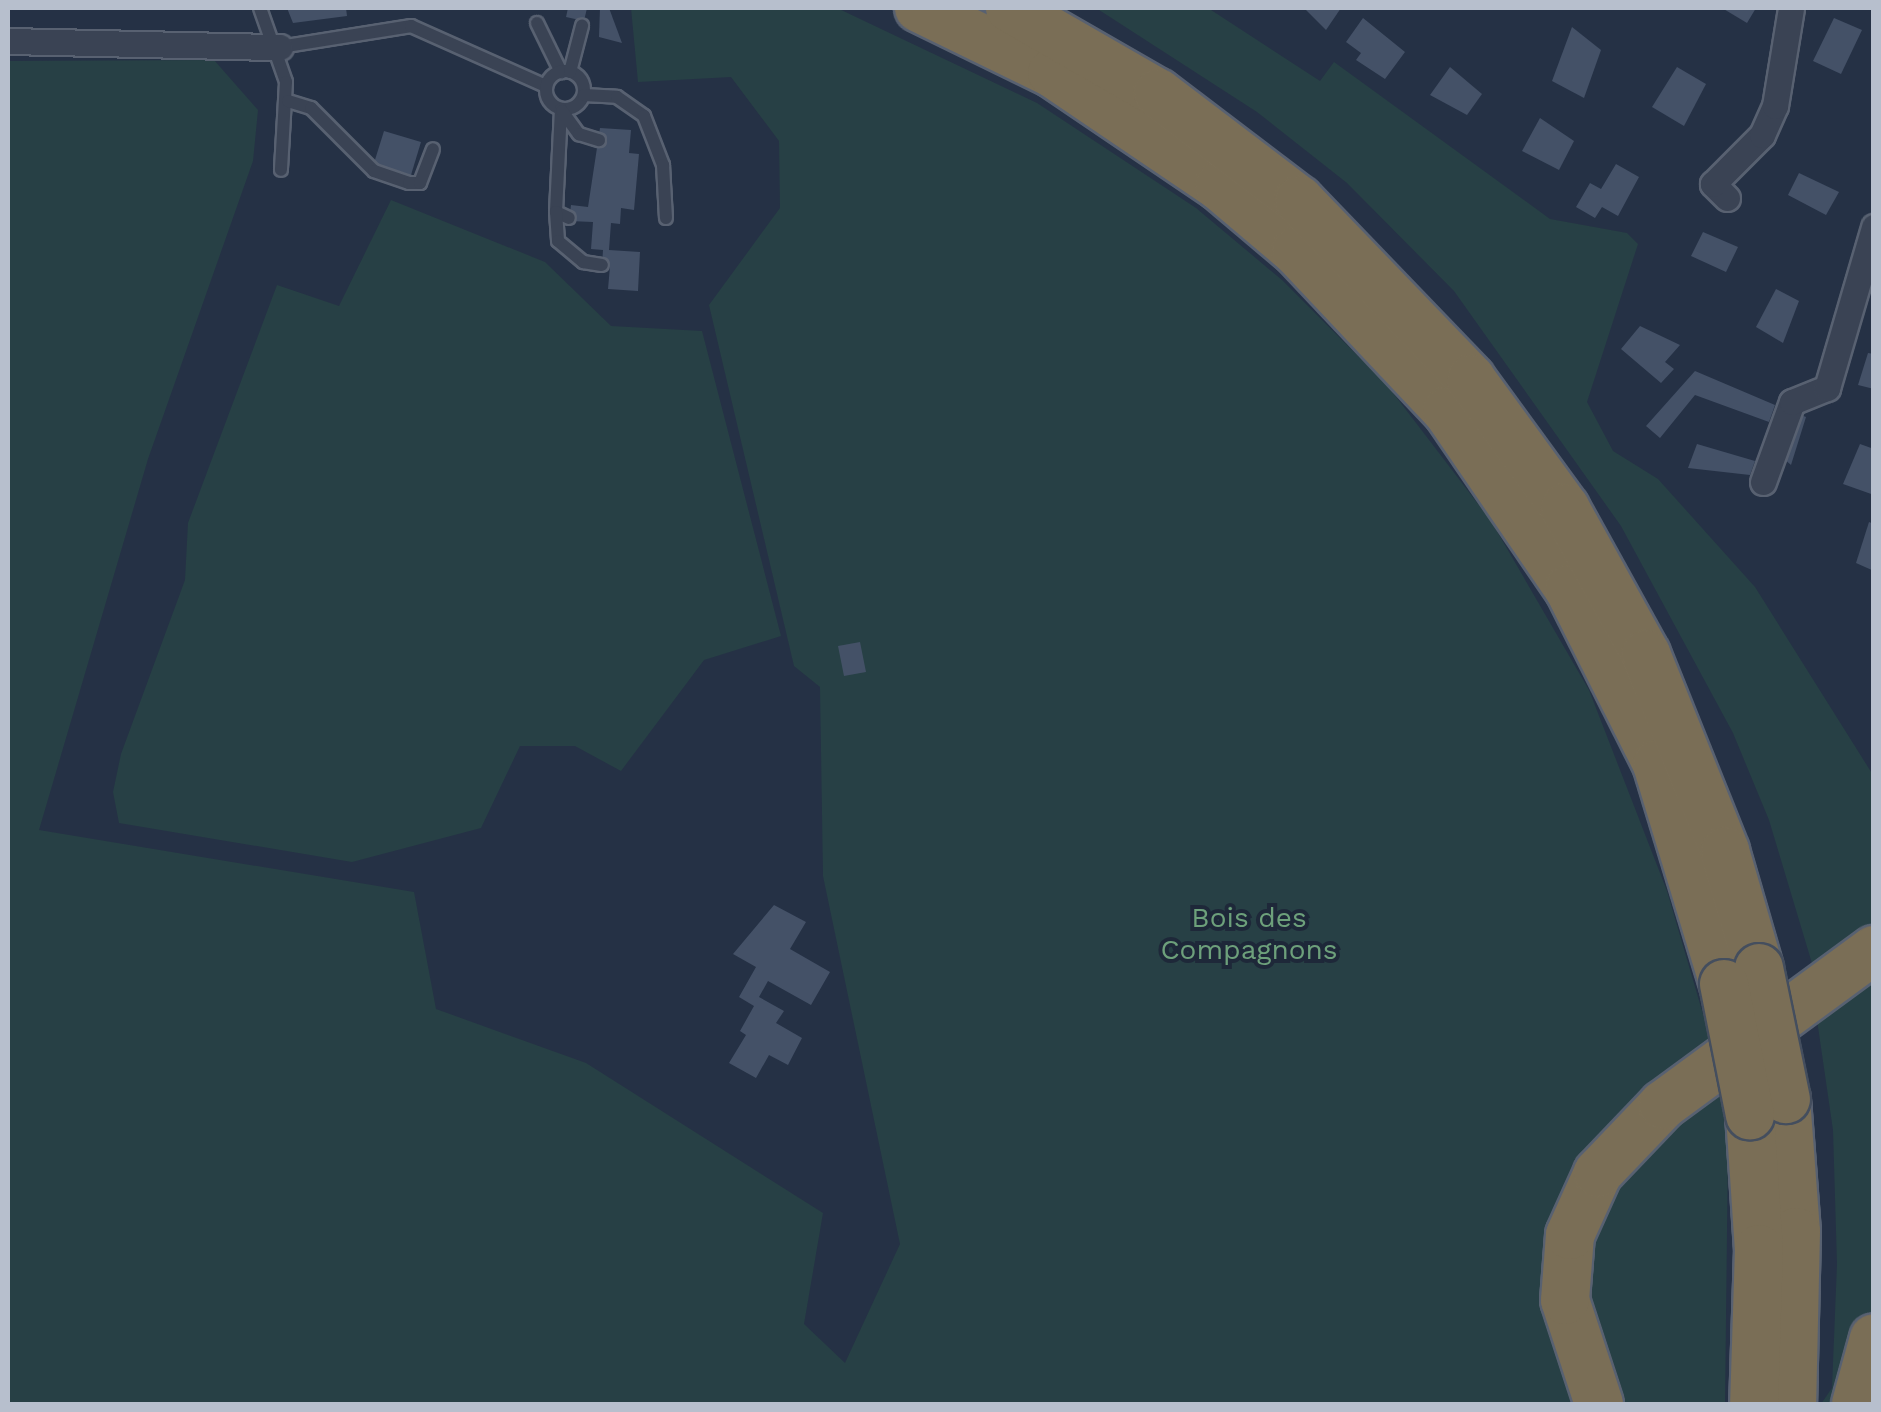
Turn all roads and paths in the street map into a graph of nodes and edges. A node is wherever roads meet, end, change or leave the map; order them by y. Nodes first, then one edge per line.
1 (260, 8) edge
2 (918, 8) edge
3 (1010, 8) edge
4 (1792, 8) edge
5 (536, 24) dead end
6 (582, 26) dead end
7 (8, 41) edge
8 (280, 47) junction
9 (566, 72) junction
10 (546, 86) junction
11 (584, 95) junction
12 (288, 101) junction
13 (561, 109) junction
14 (599, 140) dead end
15 (433, 148) dead end
16 (281, 170) dead end
17 (1727, 198) dead end
18 (666, 218) dead end
19 (1874, 227) edge
20 (602, 265) dead end
21 (1763, 482) dead end
22 (1874, 950) edge
23 (1741, 976) junction
24 (1768, 1107) junction
25 (1874, 1338) edge
26 (1599, 1404) edge
27 (1754, 1404) edge
28 (1792, 1404) edge
29 (1856, 1404) edge

1 - 8 lane
2 - 23 highway
3 - 23 highway
4 - 17 street
5 - 9 lane
6 - 9 lane
7 - 8 street
8 - 10 lane
8 - 12 lane
9 - 10 lane
9 - 11 lane
10 - 13 lane
11 - 13 lane
11 - 18 lane
12 - 15 lane
12 - 16 lane
13 - 14 lane
13 - 20 lane
19 - 21 street
22 - 26 highway
23 - 24 highway, bridge
24 - 27 highway
24 - 28 highway
25 - 29 highway

